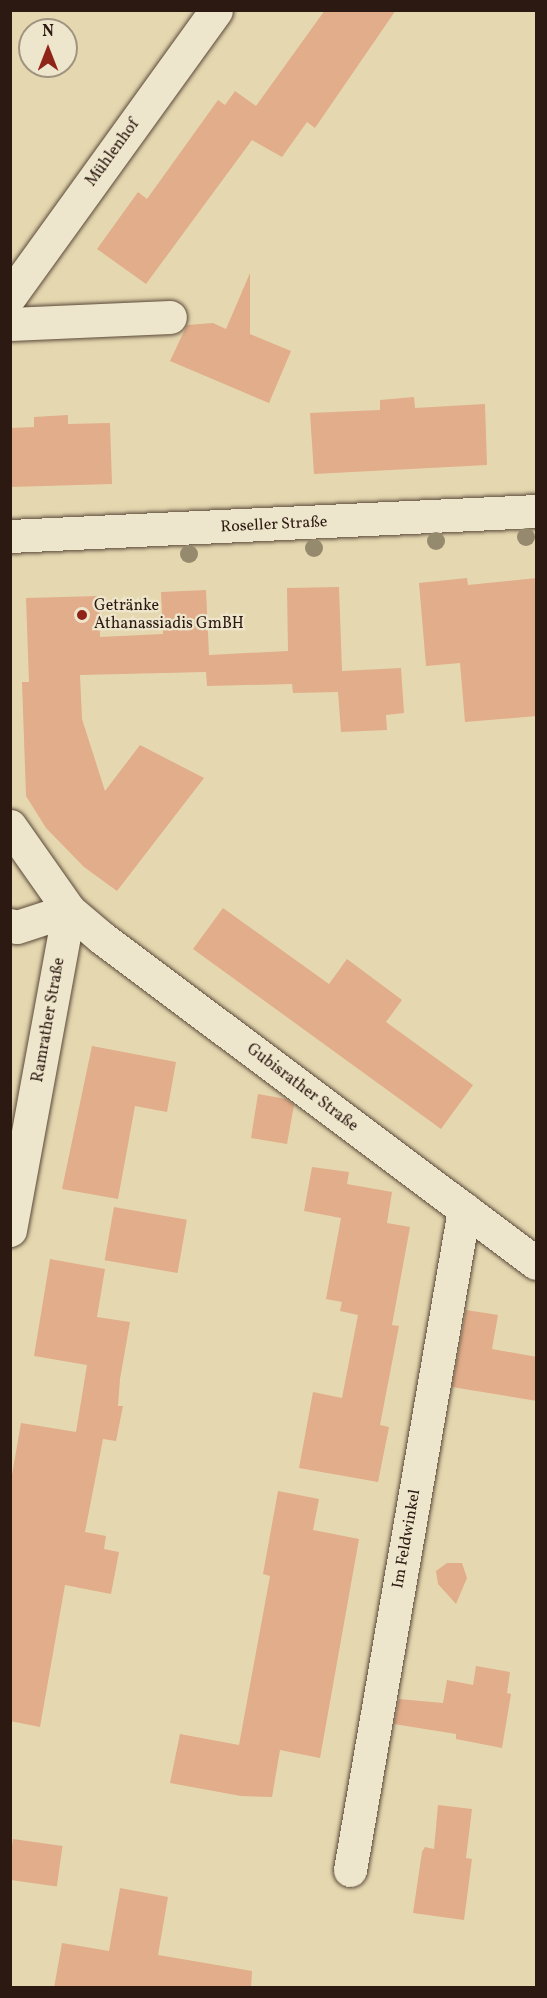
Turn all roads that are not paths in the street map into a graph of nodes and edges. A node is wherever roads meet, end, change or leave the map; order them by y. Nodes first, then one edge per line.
1 (216, 10) edge
2 (10, 296) edge
3 (170, 317) dead end
4 (10, 324) edge
5 (537, 511) edge
6 (10, 536) edge
7 (10, 826) edge
8 (69, 909) junction
9 (10, 925) edge
10 (464, 1209) junction
11 (10, 1230) edge
12 (537, 1263) edge
13 (350, 1870) dead end

1 - 2 street, Mühlenhof
3 - 4 street
5 - 6 street, Roseller Straße
7 - 8 street
8 - 9 street
8 - 10 street, Gubisrather Straße
8 - 11 street, Ramrather Straße
10 - 12 street, Gubisrather Straße
10 - 13 street, Im Feldwinkel

